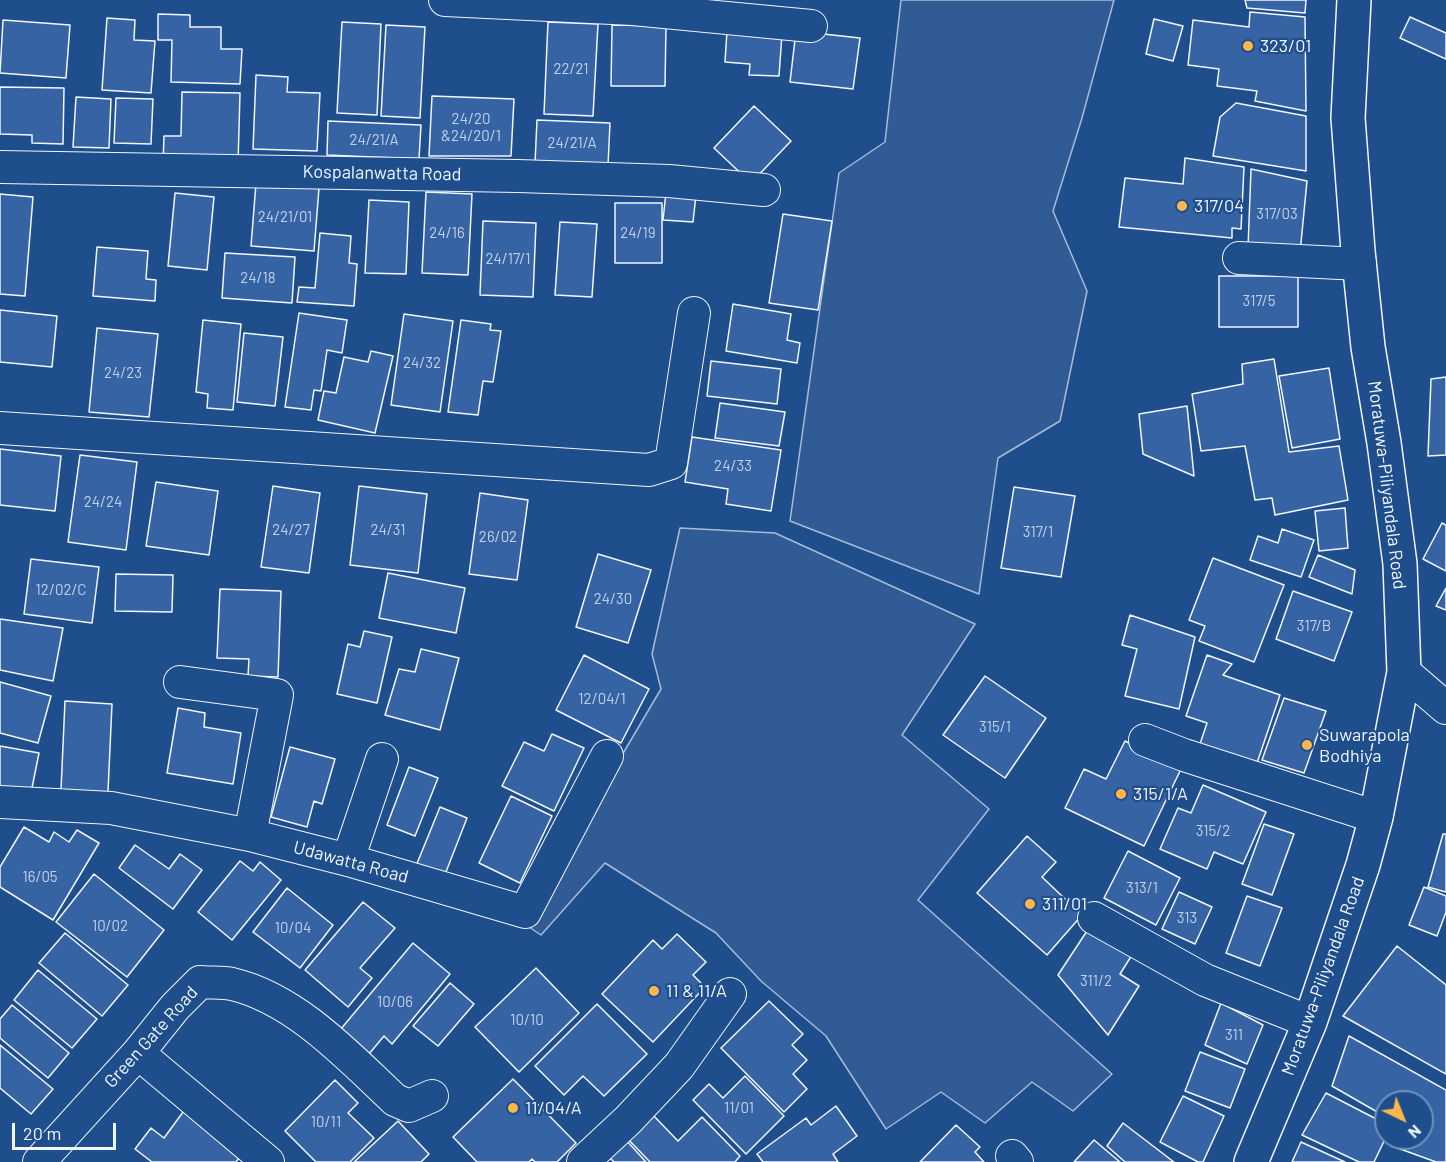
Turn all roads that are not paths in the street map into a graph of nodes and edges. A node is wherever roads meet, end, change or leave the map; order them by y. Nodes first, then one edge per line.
1 (445, 0) edge
2 (1354, 0) edge
3 (811, 26) dead end
4 (0, 167) edge
5 (764, 190) dead end
6 (1239, 258) dead end
7 (1360, 264) junction
8 (694, 313) dead end
9 (0, 428) edge
10 (1404, 672) junction
11 (180, 682) dead end
12 (1446, 708) edge
13 (1145, 740) dead end
14 (607, 756) dead end
15 (382, 759) dead end
16 (0, 802) edge
17 (1376, 817) junction
18 (250, 835) junction
19 (348, 860) junction
20 (1094, 918) dead end
21 (730, 994) dead end
22 (1310, 1022) junction
23 (138, 1053) junction
24 (432, 1096) dead end
25 (39, 1162) edge
26 (268, 1162) edge
27 (584, 1162) edge
28 (1251, 1162) edge

1 - 3 street
2 - 7 main road, Moratuwa-Piliyandala Road
4 - 5 street, Kospalanwatta Road
6 - 7 street
7 - 10 main road, Moratuwa-Piliyandala Road
8 - 9 street
10 - 12 street
10 - 17 main road, Moratuwa-Piliyandala Road
11 - 18 street
13 - 17 street
14 - 19 street, Udawatta Road
15 - 19 street
16 - 18 street, Udawatta Road
17 - 22 main road, Moratuwa-Piliyandala Road
18 - 19 street, Udawatta Road
20 - 22 street
21 - 27 street
22 - 28 main road, Moratuwa-Piliyandala Road
23 - 24 street, Green Gate Road
23 - 25 street, Green Gate Road
23 - 26 street

